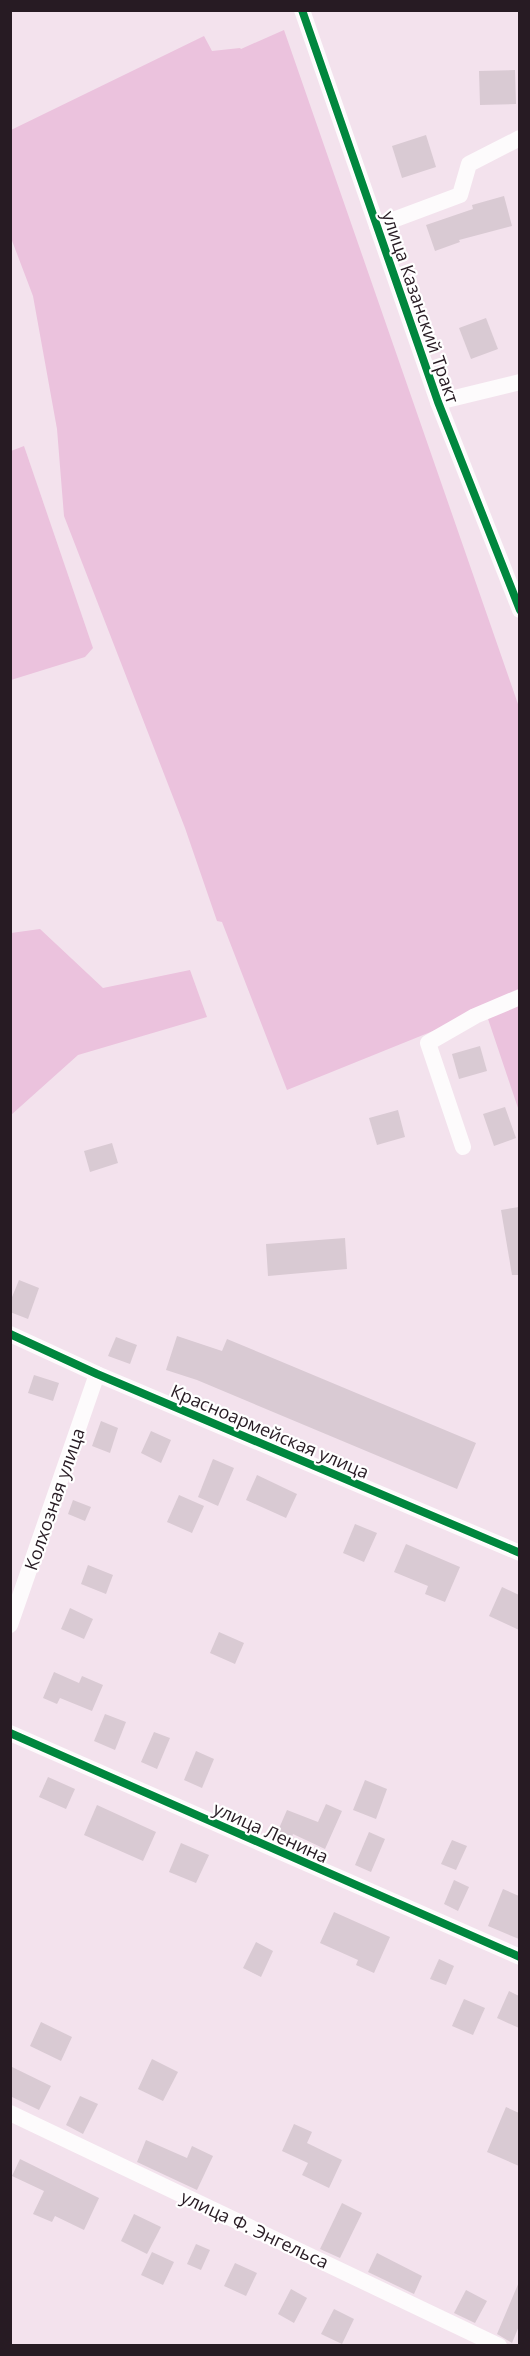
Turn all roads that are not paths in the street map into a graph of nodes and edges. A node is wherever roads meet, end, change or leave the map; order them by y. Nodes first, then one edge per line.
1 (302, 10) edge
2 (519, 138) edge
3 (377, 226) junction
4 (519, 382) edge
5 (438, 402) junction
6 (519, 610) edge
7 (519, 997) edge
8 (463, 1147) dead end
9 (10, 1334) edge
10 (97, 1374) junction
11 (519, 1553) edge
12 (10, 1625) edge
13 (10, 1733) edge
14 (519, 1957) edge
15 (10, 2113) edge
16 (499, 2346) edge

1 - 3 street, улица Казанский Тракт
2 - 3 street
3 - 5 street, улица Казанский Тракт
4 - 5 street
5 - 6 street, улица Казанский Тракт
7 - 8 street
9 - 10 street, Красноармейская улица
10 - 11 street, Красноармейская улица
10 - 12 street, Колхозная улица
13 - 14 street, улица Ленина
15 - 16 street, улица Ф. Энгельса

